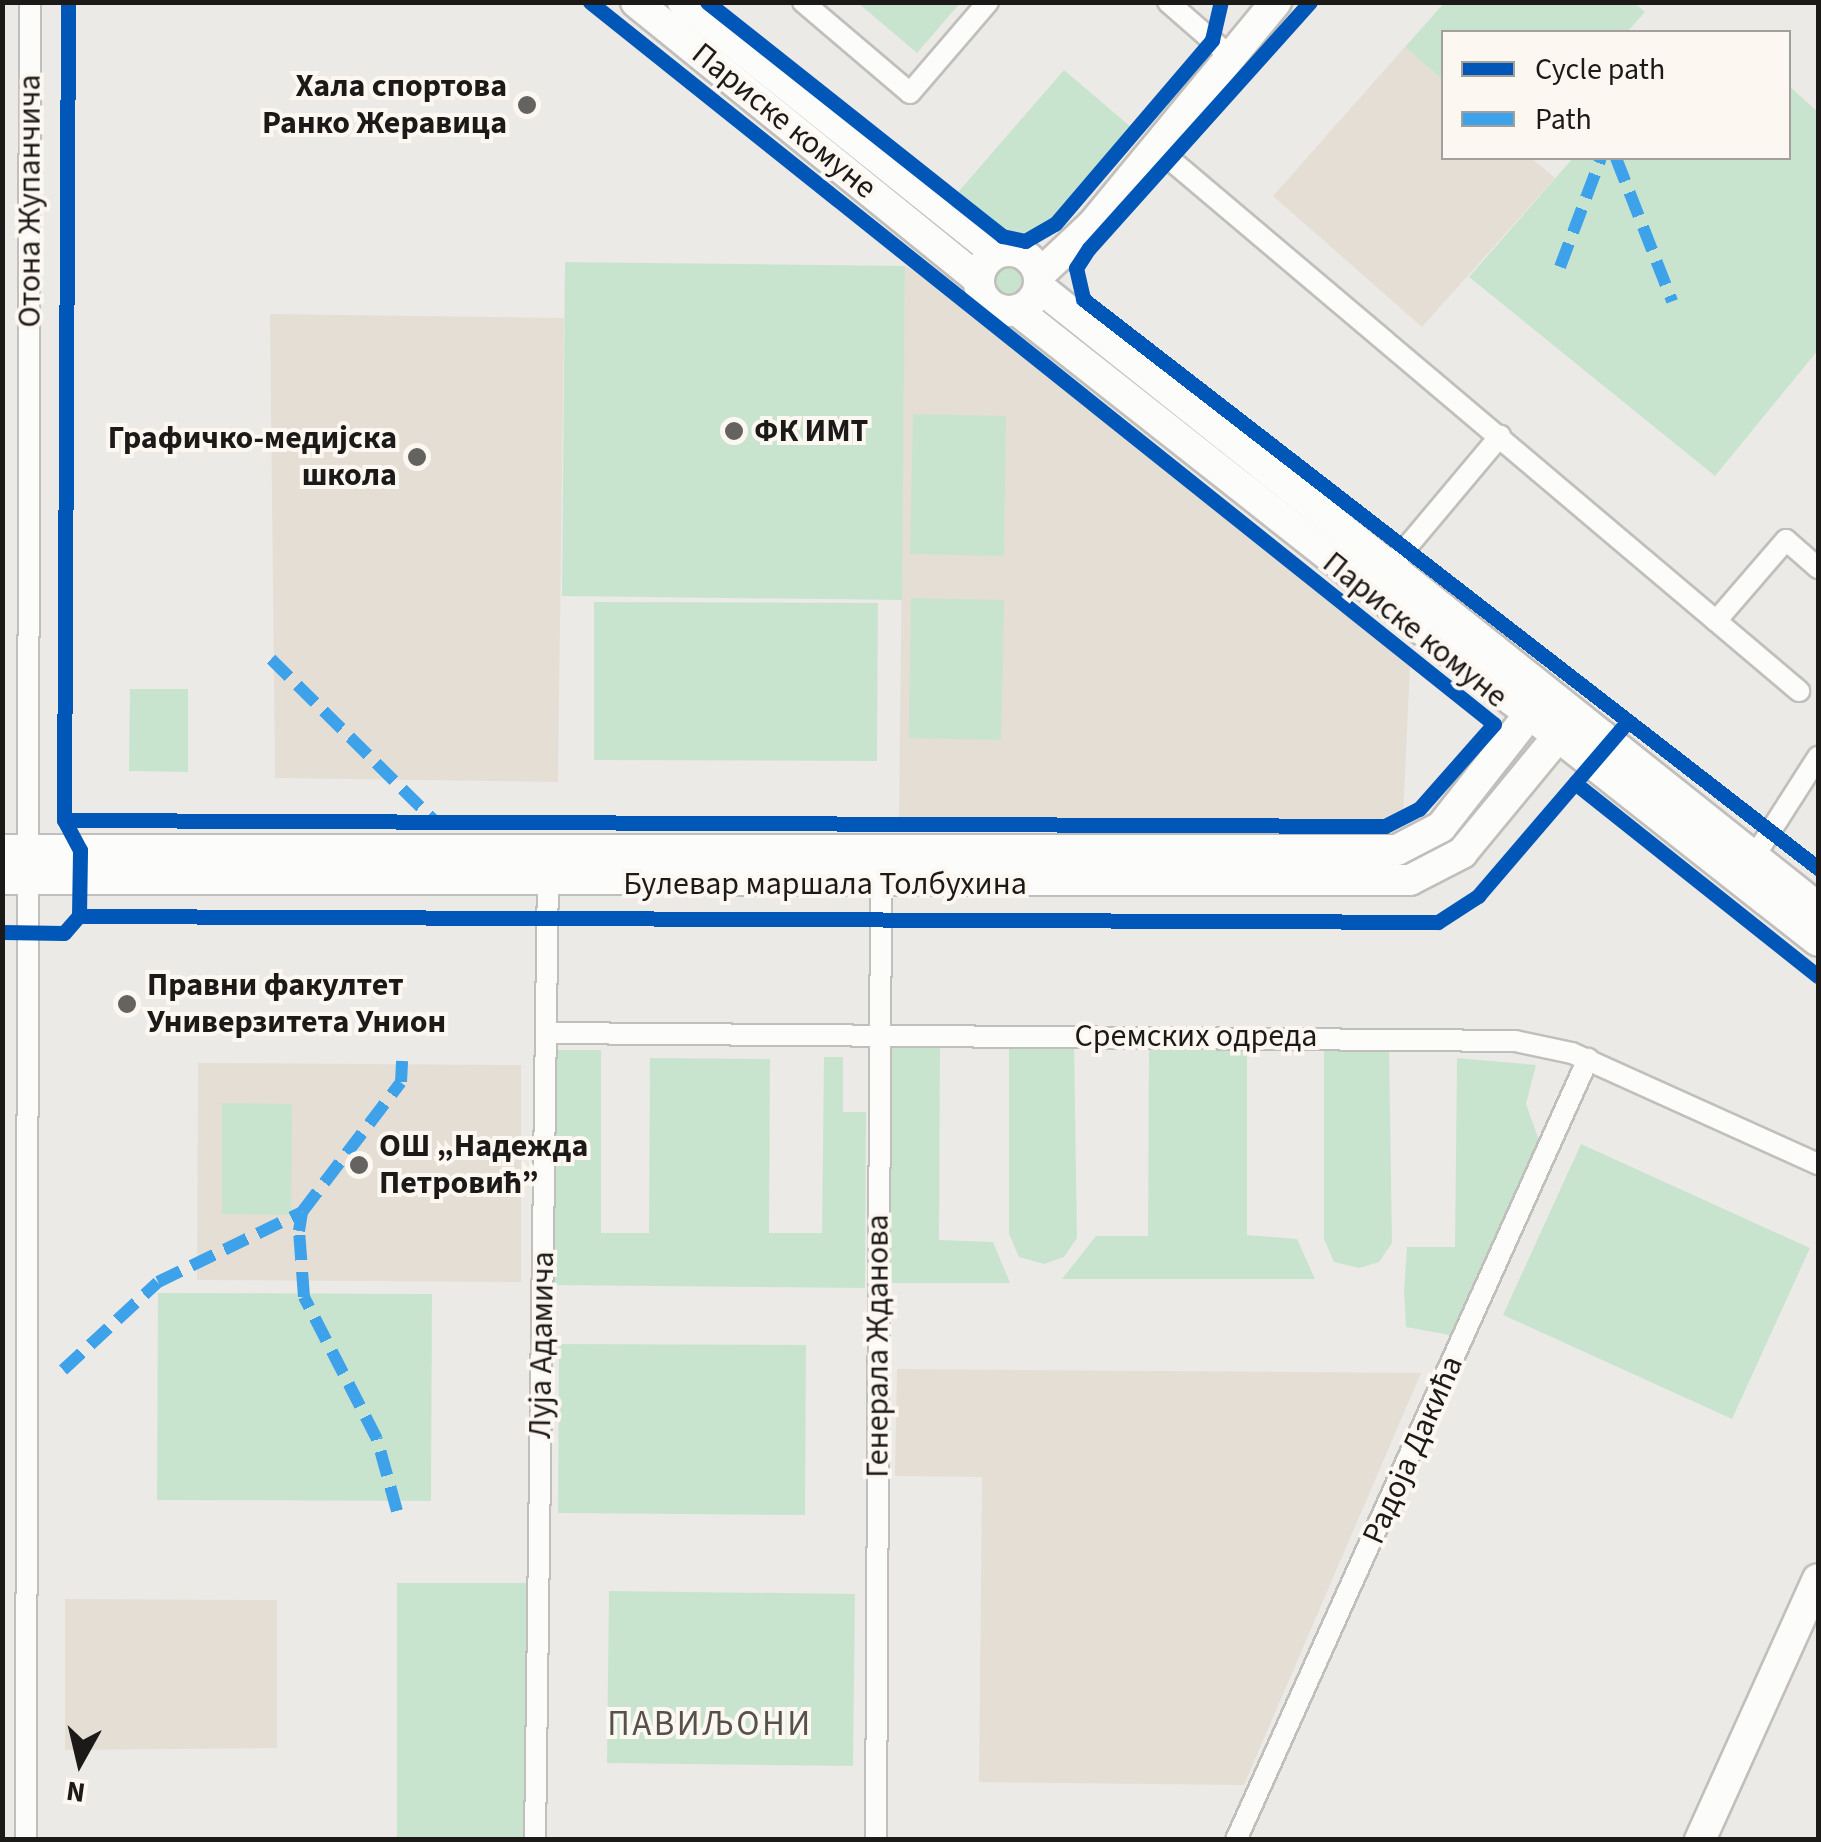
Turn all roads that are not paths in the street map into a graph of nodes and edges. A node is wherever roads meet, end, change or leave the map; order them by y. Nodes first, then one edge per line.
1 (30, 2) edge
2 (636, 2) edge
3 (684, 2) edge
4 (802, 2) edge
5 (988, 2) edge
6 (1168, 2) edge
7 (1276, 2) edge
8 (1230, 56) junction
9 (1154, 145) junction
10 (1024, 267) junction
11 (978, 279) junction
12 (1018, 311) junction
13 (1500, 436) junction
14 (1390, 566) junction
15 (1818, 568) edge
16 (1716, 621) junction
17 (1799, 691) dead end
18 (1546, 693) junction
19 (1575, 716) junction
20 (1526, 718) junction
21 (1554, 740) junction
22 (1818, 757) edge
23 (548, 851) junction
24 (881, 852) junction
25 (1754, 857) junction
26 (15, 864) edge
27 (548, 882) junction
28 (880, 886) junction
29 (1818, 908) edge
30 (1818, 940) edge
31 (547, 1033) junction
32 (879, 1034) junction
33 (1588, 1060) junction
34 (1818, 1164) edge
35 (1818, 1579) edge
36 (26, 1840) edge
37 (535, 1840) edge
38 (876, 1840) edge
39 (1236, 1840) edge
40 (1700, 1840) edge

1 - 26 street, Отона Жупанчича
2 - 11 street, Париске комуне
3 - 10 street, Париске комуне
4 - 5 street
6 - 8 street
7 - 8 street
8 - 9 street
9 - 10 street
9 - 13 street
10 - 11 street
10 - 12 street
10 - 14 street, Париске комуне
11 - 12 street, Париске комуне
12 - 20 street, Париске комуне
13 - 14 street, Париске комуне
13 - 16 street
14 - 18 street, Париске комуне
15 - 16 street
16 - 17 street
18 - 19 street, Париске комуне
18 - 20 street, Булевар маршала Толбухина
19 - 21 street, Булевар маршала Толбухина
19 - 25 street, Париске комуне
20 - 21 street, Париске комуне
20 - 24 street, Булевар маршала Толбухина
21 - 28 street, Булевар маршала Толбухина
21 - 30 street, Париске комуне
22 - 25 street
23 - 24 street, Булевар маршала Толбухина
23 - 26 street, Булевар маршала Толбухина
23 - 27 street, Луја Адамича
24 - 28 street, Генерала Жданова
25 - 29 street, Париске комуне
26 - 27 street, Булевар маршала Толбухина
26 - 36 street, Отона Жупанчича
27 - 28 street, Булевар маршала Толбухина
27 - 31 street, Луја Адамича
28 - 32 street, Генерала Жданова
31 - 32 street, Сремских одреда
31 - 37 street, Луја Адамича
32 - 33 street, Сремских одреда
32 - 38 street, Генерала Жданова
33 - 34 street, Сремских одреда
33 - 39 street, Радоја Дакића
35 - 40 street

